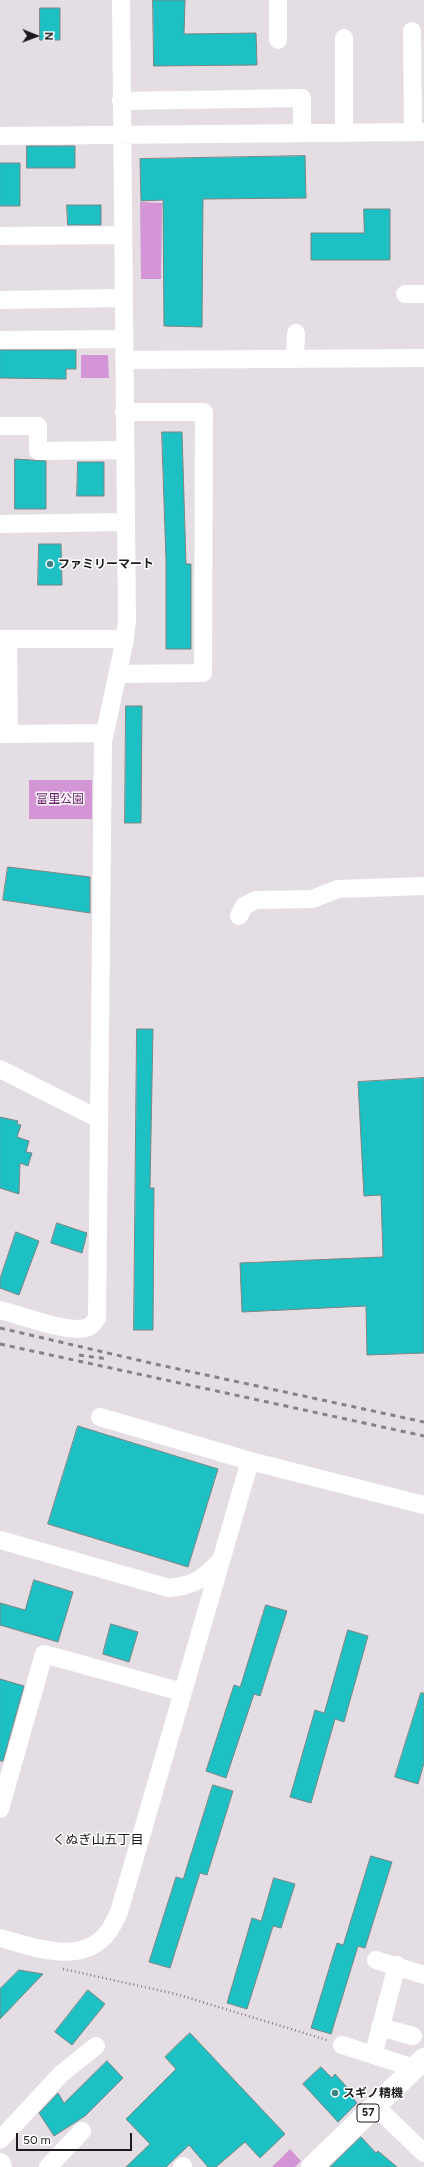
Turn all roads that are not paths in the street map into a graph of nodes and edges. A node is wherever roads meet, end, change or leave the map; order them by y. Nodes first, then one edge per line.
1 (121, 0) edge
2 (278, 0) edge
3 (412, 31) dead end
4 (344, 38) dead end
5 (278, 40) dead end
6 (121, 101) junction
7 (419, 132) edge
8 (302, 133) junction
9 (344, 133) junction
10 (0, 136) edge
11 (122, 136) junction
12 (123, 235) junction
13 (0, 236) edge
14 (405, 294) dead end
15 (424, 294) edge
16 (123, 298) junction
17 (0, 300) edge
18 (296, 333) dead end
19 (124, 339) junction
20 (0, 340) edge
21 (424, 358) edge
22 (295, 359) junction
23 (124, 360) junction
24 (124, 412) junction
25 (0, 426) edge
26 (125, 450) junction
27 (125, 522) junction
28 (0, 524) edge
29 (4, 639) edge
30 (125, 639) junction
31 (118, 674) junction
32 (104, 733) junction
33 (5, 734) edge
34 (424, 886) edge
35 (239, 916) dead end
36 (0, 1069) edge
37 (99, 1119) junction
38 (0, 1310) edge
39 (100, 1417) dead end
40 (250, 1461) junction
41 (424, 1505) edge
42 (0, 1540) edge
43 (222, 1559) junction
44 (182, 1692) junction
45 (0, 1809) edge
46 (0, 1938) edge
47 (376, 1960) dead end
48 (397, 1965) junction
49 (424, 1975) edge
50 (380, 2027) junction
51 (413, 2036) dead end
52 (342, 2044) road end
53 (376, 2045) dead end
54 (96, 2046) dead end
55 (419, 2063) edge
56 (375, 2106) junction
57 (82, 2131) dead end
58 (0, 2140) edge
59 (424, 2153) edge
60 (0, 2164) edge
61 (1, 2167) edge
62 (48, 2167) edge
63 (312, 2167) edge

1 - 6 street
2 - 5 street
3 - 7 street
4 - 9 street
6 - 8 street
6 - 11 street
7 - 9 street
8 - 9 street
8 - 11 street
10 - 11 street
11 - 12 street
12 - 13 street
12 - 16 street
14 - 15 street
16 - 17 street
16 - 19 street
18 - 22 street
19 - 20 street
19 - 23 street
21 - 22 street
22 - 23 street
23 - 24 street
24 - 26 street
24 - 31 street
25 - 26 street
26 - 27 street
27 - 28 street
27 - 30 street
29 - 30 street
29 - 33 street
30 - 31 street
31 - 32 street
32 - 33 street
32 - 37 street
34 - 35 street
36 - 37 street
37 - 38 street
39 - 40 street
40 - 41 street
40 - 43 street
42 - 43 street
43 - 44 street
44 - 45 street
44 - 46 street
47 - 48 street
48 - 49 street
48 - 50 street
50 - 51 street
50 - 53 street
52 - 55 street
54 - 58 street
55 - 56 main road, 57
56 - 59 street
56 - 63 main road, 57
57 - 62 street
60 - 61 main road

